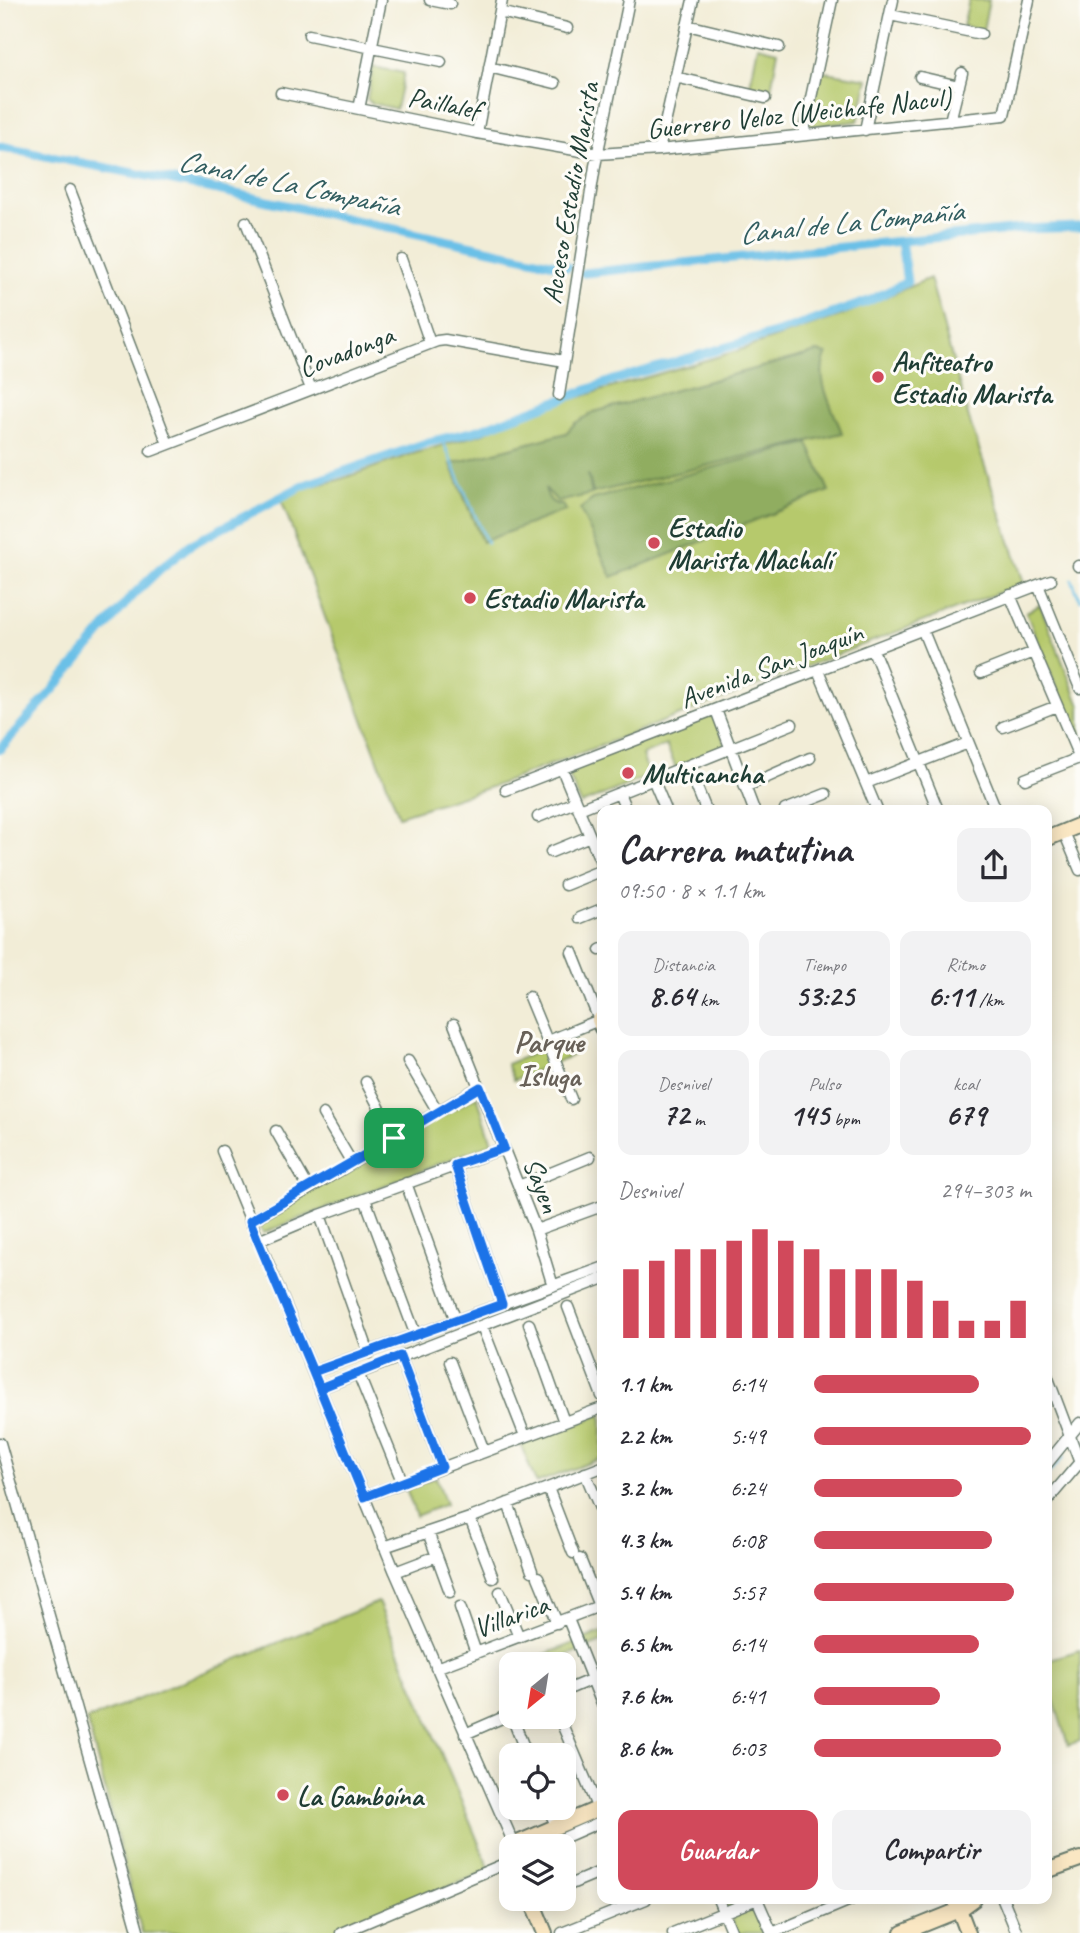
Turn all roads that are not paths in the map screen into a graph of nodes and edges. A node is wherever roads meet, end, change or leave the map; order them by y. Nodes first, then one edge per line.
1 (381, 0) edge
2 (430, 0) edge
3 (502, 0) edge
4 (629, 0) edge
5 (693, 0) edge
6 (832, 0) edge
7 (893, 0) edge
8 (1029, 0) edge
9 (450, 4) dead end
10 (499, 15) junction
11 (890, 15) junction
12 (687, 25) junction
13 (566, 28) dead end
14 (981, 34) dead end
15 (309, 35) dead end
16 (779, 47) dead end
17 (371, 48) junction
18 (441, 62) dead end
19 (489, 67) junction
20 (962, 73) dead end
21 (675, 77) junction
22 (920, 77) dead end
23 (555, 83) dead end
24 (959, 86) junction
25 (281, 93) dead end
26 (765, 98) dead end
27 (359, 109) junction
28 (950, 121) junction
29 (865, 130) junction
30 (477, 133) junction
31 (803, 135) junction
32 (659, 150) junction
33 (598, 154) junction
34 (70, 190) dead end
35 (246, 222) dead end
36 (401, 258) dead end
37 (430, 343) junction
38 (564, 361) junction
39 (311, 389) junction
40 (559, 395) dead end
41 (168, 444) junction
42 (151, 451) dead end
43 (1051, 580) dead end
44 (1038, 585) junction
45 (1010, 595) junction
46 (923, 631) junction
47 (873, 650) junction
48 (1034, 652) junction
49 (818, 670) junction
50 (981, 673) dead end
51 (1080, 688) edge
52 (1057, 706) junction
53 (716, 710) junction
54 (793, 724) dead end
55 (1003, 727) dead end
56 (968, 743) junction
57 (731, 749) junction
58 (810, 758) dead end
59 (1080, 759) edge
60 (919, 763) junction
61 (688, 766) junction
62 (562, 769) junction
63 (653, 779) junction
64 (1025, 779) dead end
65 (866, 783) junction
66 (745, 787) junction
67 (506, 790) dead end
68 (619, 793) junction
69 (826, 794) dead end
70 (624, 805) edge
71 (664, 805) edge
72 (704, 805) edge
73 (752, 805) edge
74 (798, 805) edge
75 (875, 805) edge
76 (936, 805) edge
77 (994, 805) edge
78 (577, 806) junction
79 (538, 817) dead end
80 (1080, 825) edge
81 (1064, 832) junction
82 (590, 836) junction
83 (1052, 837) edge
84 (551, 852) dead end
85 (597, 855) edge
86 (597, 870) edge
87 (1080, 870) edge
88 (565, 885) dead end
89 (597, 911) edge
90 (580, 918) dead end
91 (572, 952) dead end
92 (529, 997) dead end
93 (597, 1012) edge
94 (597, 1023) edge
95 (454, 1024) dead end
96 (548, 1041) junction
97 (408, 1061) dead end
98 (366, 1082) dead end
99 (480, 1087) junction
100 (571, 1099) dead end
101 (438, 1112) junction
102 (323, 1114) dead end
103 (276, 1131) dead end
104 (394, 1138) junction
105 (504, 1148) junction
106 (222, 1151) dead end
107 (590, 1157) dead end
108 (352, 1163) junction
109 (455, 1165) junction
110 (406, 1183) junction
111 (519, 1186) junction
112 (309, 1189) junction
113 (365, 1199) junction
114 (597, 1208) edge
115 (320, 1215) junction
116 (250, 1221) junction
117 (536, 1230) junction
118 (258, 1241) junction
119 (597, 1270) edge
120 (597, 1281) edge
121 (553, 1286) junction
122 (502, 1304) junction
123 (568, 1307) dead end
124 (456, 1321) junction
125 (529, 1324) dead end
126 (482, 1326) junction
127 (416, 1336) junction
128 (369, 1353) junction
129 (400, 1356) junction
130 (450, 1362) dead end
131 (313, 1372) junction
132 (358, 1373) junction
133 (597, 1383) edge
134 (320, 1388) junction
135 (1052, 1388) edge
136 (597, 1410) edge
137 (564, 1422) junction
138 (1080, 1423) edge
139 (1071, 1434) junction
140 (524, 1436) junction
141 (0, 1443) edge
142 (484, 1451) junction
143 (1052, 1455) edge
144 (1080, 1462) edge
145 (442, 1467) junction
146 (597, 1468) edge
147 (585, 1472) junction
148 (402, 1482) junction
149 (548, 1488) junction
150 (1052, 1495) edge
151 (364, 1497) junction
152 (597, 1501) edge
153 (508, 1503) junction
154 (470, 1518) junction
155 (428, 1532) junction
156 (384, 1547) junction
157 (437, 1556) junction
158 (395, 1572) junction
159 (492, 1578) dead end
160 (450, 1592) dead end
161 (500, 1592) dead end
162 (597, 1597) edge
163 (460, 1607) dead end
164 (597, 1607) edge
165 (568, 1619) junction
166 (557, 1623) junction
167 (519, 1637) junction
168 (476, 1653) junction
169 (436, 1668) junction
170 (597, 1677) edge
171 (576, 1686) edge
172 (499, 1720) edge
173 (564, 1729) edge
174 (465, 1734) junction
175 (597, 1803) edge
176 (597, 1813) edge
177 (597, 1814) edge
178 (554, 1820) edge
179 (557, 1827) junction
180 (510, 1834) edge
181 (541, 1834) edge
182 (565, 1834) edge
183 (1080, 1859) edge
184 (499, 1866) edge
185 (1052, 1869) edge
186 (597, 1873) edge
187 (576, 1882) edge
188 (634, 1904) edge
189 (720, 1904) edge
190 (744, 1904) edge
191 (759, 1904) edge
192 (841, 1904) edge
193 (957, 1904) edge
194 (1005, 1904) edge
195 (537, 1911) edge
196 (723, 1912) junction
197 (139, 1933) edge
198 (341, 1933) edge
199 (545, 1933) edge
200 (562, 1933) edge
201 (673, 1933) edge
202 (732, 1933) edge
203 (772, 1933) edge
204 (902, 1933) edge
205 (968, 1933) edge
206 (1017, 1933) edge

1 - 17 street
2 - 9 street
3 - 10 street
4 - 33 street, Acceso Estadio Marista
5 - 12 street
6 - 31 street
7 - 11 street
8 - 28 street, Guerrero Veloz (Weichafe Nacul)
10 - 13 street
10 - 19 street
11 - 14 street
11 - 29 street
12 - 16 street
12 - 21 street
15 - 17 street
17 - 18 street
17 - 27 street
19 - 23 street
19 - 30 street
20 - 24 street
21 - 26 street
21 - 32 street
22 - 24 street
24 - 28 street
25 - 27 street, Paillalef
27 - 30 street, Paillalef
28 - 29 street, Guerrero Veloz (Weichafe Nacul)
29 - 31 street, Guerrero Veloz (Weichafe Nacul)
30 - 33 street, Paillalef
31 - 32 street, Guerrero Veloz (Weichafe Nacul)
32 - 33 street, Guerrero Veloz (Weichafe Nacul)
33 - 38 street, Acceso Estadio Marista
34 - 41 street
35 - 39 street
36 - 37 street
37 - 38 street, Covadonga
37 - 39 street, Covadonga
38 - 40 street, Acceso Estadio Marista
39 - 41 street, Covadonga
41 - 42 street, Covadonga
43 - 44 street, Avenida San Joaquín
44 - 45 street, Avenida San Joaquín
44 - 51 street
45 - 46 street, Avenida San Joaquín
45 - 48 street
46 - 47 street, Avenida San Joaquín
46 - 56 street
47 - 49 street, Avenida San Joaquín
47 - 60 street
48 - 50 street
48 - 52 street
49 - 53 street, Avenida San Joaquín
49 - 65 street
52 - 55 street
52 - 59 street
53 - 57 street
53 - 62 street, Avenida San Joaquín
54 - 57 street
56 - 60 street
56 - 77 street
57 - 61 street
57 - 66 street
58 - 66 street
59 - 64 street
60 - 65 street
60 - 76 street
61 - 63 street
61 - 72 street
62 - 67 street, Avenida San Joaquín
62 - 78 street
63 - 68 street
63 - 71 street
65 - 75 street
66 - 73 street
68 - 70 street
68 - 78 street
69 - 74 street
78 - 79 street
78 - 82 street
80 - 81 street
81 - 83 street
81 - 87 street
82 - 84 street
82 - 85 street
86 - 88 street
89 - 90 street
91 - 93 street
92 - 96 street
94 - 96 street
95 - 99 street, Sayen
96 - 100 street
97 - 101 street
98 - 104 street
99 - 101 street
99 - 105 street, Sayen
101 - 104 street
102 - 108 street
103 - 112 street
104 - 108 street
105 - 109 street
105 - 111 street, Sayen
106 - 116 street
107 - 111 street
108 - 112 street
109 - 110 street
109 - 122 street
110 - 113 street
110 - 124 street
111 - 117 street, Sayen
112 - 116 street
113 - 115 street
113 - 127 street
114 - 117 street
115 - 118 street
115 - 128 street
116 - 118 street
117 - 121 street, Sayen
118 - 131 street
119 - 121 street
120 - 126 street
121 - 122 street
122 - 124 street
123 - 133 street
124 - 127 street
125 - 137 street
126 - 129 street
126 - 140 street
127 - 128 street
128 - 131 street
129 - 132 street
129 - 145 street
130 - 142 street
131 - 134 street
132 - 134 street
132 - 148 street
134 - 151 street
135 - 139 street
136 - 137 street
137 - 140 street
138 - 139 street
139 - 143 street
139 - 144 street
140 - 142 street
141 - 197 street
142 - 145 street
144 - 150 street
145 - 148 street
146 - 147 street
147 - 149 street
147 - 152 street
148 - 151 street
149 - 153 street
149 - 162 street
151 - 156 street
153 - 154 street
153 - 166 street
154 - 155 street
154 - 159 street
155 - 156 street
155 - 157 street
156 - 158 street
157 - 158 street
157 - 160 street
158 - 169 street
161 - 167 street
163 - 168 street
164 - 165 street, Villarica
165 - 166 street, Villarica
165 - 170 street
166 - 167 street, Villarica
167 - 168 street, Villarica
168 - 169 street, Villarica
169 - 174 street
170 - 171 street
172 - 174 street
173 - 175 street
174 - 180 street
176 - 179 street
177 - 182 street
178 - 179 street
179 - 181 street
183 - 185 street
184 - 198 street
186 - 187 street
188 - 200 street
189 - 196 street
190 - 196 street
191 - 203 street
192 - 203 street
193 - 204 street
193 - 205 street
194 - 206 street
195 - 199 street
196 - 201 street
196 - 202 street

